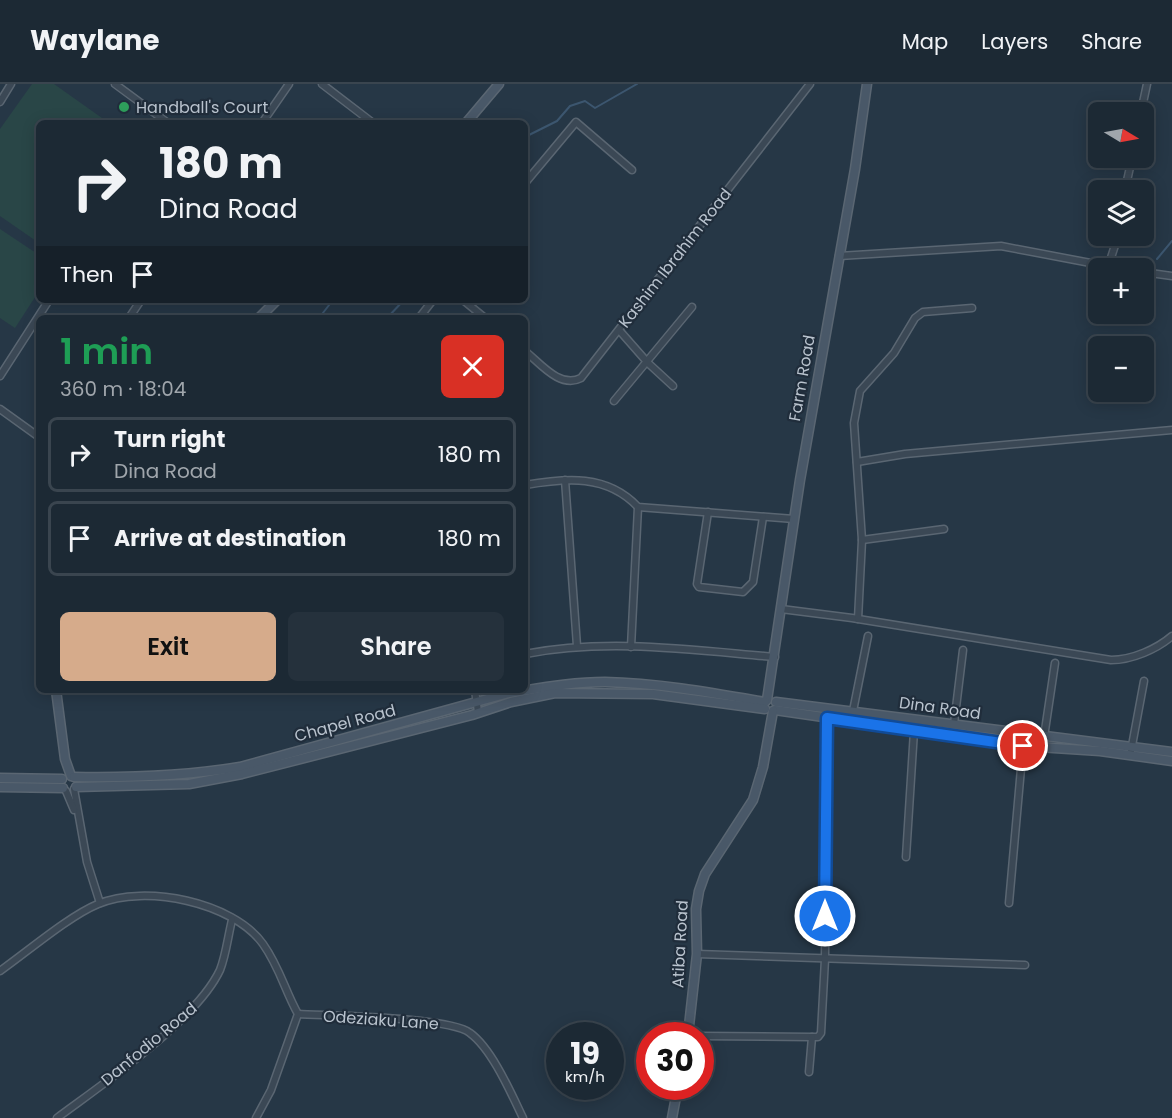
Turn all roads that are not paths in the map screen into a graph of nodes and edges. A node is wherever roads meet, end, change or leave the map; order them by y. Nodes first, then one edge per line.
1 (11, 84) edge
2 (115, 84) edge
3 (289, 84) edge
4 (322, 84) edge
5 (499, 84) edge
6 (810, 84) edge
7 (867, 84) edge
8 (1150, 84) edge
9 (0, 102) edge
10 (1144, 102) edge
11 (163, 120) edge
12 (264, 120) edge
13 (368, 120) edge
14 (469, 120) edge
15 (632, 170) dead end
16 (528, 179) edge
17 (840, 256) junction
18 (1088, 263) edge
19 (1154, 274) edge
20 (1172, 276) edge
21 (274, 303) edge
22 (431, 303) edge
23 (467, 303) edge
24 (692, 307) dead end
25 (972, 308) dead end
26 (262, 315) edge
27 (421, 315) edge
28 (481, 315) edge
29 (36, 321) edge
30 (619, 330) junction
31 (528, 353) edge
32 (648, 363) junction
33 (0, 376) edge
34 (673, 386) dead end
35 (614, 401) dead end
36 (0, 409) edge
37 (1172, 430) edge
38 (36, 435) edge
39 (856, 462) junction
40 (565, 480) junction
41 (528, 485) edge
42 (639, 507) junction
43 (708, 512) junction
44 (763, 517) junction
45 (794, 519) junction
46 (944, 529) dead end
47 (862, 540) junction
48 (781, 609) junction
49 (858, 619) junction
50 (868, 636) dead end
51 (1172, 636) edge
52 (577, 646) junction
53 (631, 647) junction
54 (963, 650) dead end
55 (528, 654) edge
56 (775, 657) junction
57 (1055, 663) dead end
58 (1144, 681) dead end
59 (56, 693) edge
60 (476, 693) edge
61 (770, 706) junction
62 (477, 707) junction
63 (853, 711) junction
64 (827, 718) junction
65 (954, 724) junction
66 (914, 731) junction
67 (1044, 737) junction
68 (1023, 746) junction
69 (1131, 750) junction
70 (1172, 752) edge
71 (1172, 761) edge
72 (0, 778) edge
73 (69, 783) junction
74 (0, 787) edge
75 (906, 856) dead end
76 (100, 903) junction
77 (1009, 903) dead end
78 (232, 920) junction
79 (697, 954) junction
80 (825, 958) junction
81 (1025, 965) dead end
82 (0, 971) edge
83 (298, 1014) junction
84 (689, 1022) edge
85 (714, 1036) edge
86 (812, 1037) junction
87 (809, 1072) dead end
88 (675, 1100) edge
89 (57, 1118) edge
90 (256, 1118) edge
91 (523, 1118) edge
92 (672, 1118) edge

1 - 9 street
2 - 11 street
3 - 12 street
4 - 13 street
5 - 14 street
6 - 30 street, Kashim Ibrahim Road
7 - 17 street, Farm Road
8 - 10 street
15 - 16 street
17 - 18 street
17 - 45 street, Farm Road
19 - 20 street
21 - 26 street
22 - 27 street
23 - 28 street
24 - 32 street
25 - 39 street
29 - 33 street
30 - 31 street, Kashim Ibrahim Road
30 - 32 street
32 - 34 street
32 - 35 street
36 - 38 street
37 - 39 street
39 - 47 street
40 - 41 street
40 - 42 street
40 - 52 street
42 - 43 street
42 - 53 street
43 - 44 street
43 - 44 street
44 - 45 street
45 - 48 street, Farm Road
46 - 47 street
47 - 49 street
48 - 49 street
48 - 56 street, Farm Road
49 - 51 street
50 - 63 street
52 - 53 street
52 - 55 street
53 - 56 street
54 - 65 street
56 - 61 street, Farm Road
57 - 67 street
58 - 69 street
59 - 73 street
60 - 62 street
61 - 62 street, Chapel Road
61 - 63 street, Dina Road
61 - 64 street, Dina Road
61 - 79 street, Atiba Road
62 - 73 street, Chapel Road
63 - 65 street, Dina Road
64 - 66 street, Dina Road
64 - 80 street
65 - 67 street, Dina Road
66 - 68 street, Dina Road
66 - 75 street
67 - 69 street, Dina Road
68 - 69 street, Dina Road
68 - 77 street
69 - 70 street, Dina Road
69 - 71 street, Dina Road
72 - 73 street, Chapel Road
73 - 74 street, Chapel Road
73 - 76 street
76 - 78 street
76 - 82 street
78 - 83 street
78 - 89 street, Danfodio Road
79 - 80 street
79 - 84 street, Atiba Road
80 - 81 street
80 - 86 street
83 - 90 street
83 - 91 street, Odeziaku Lane
85 - 86 street
86 - 87 street
88 - 92 street

